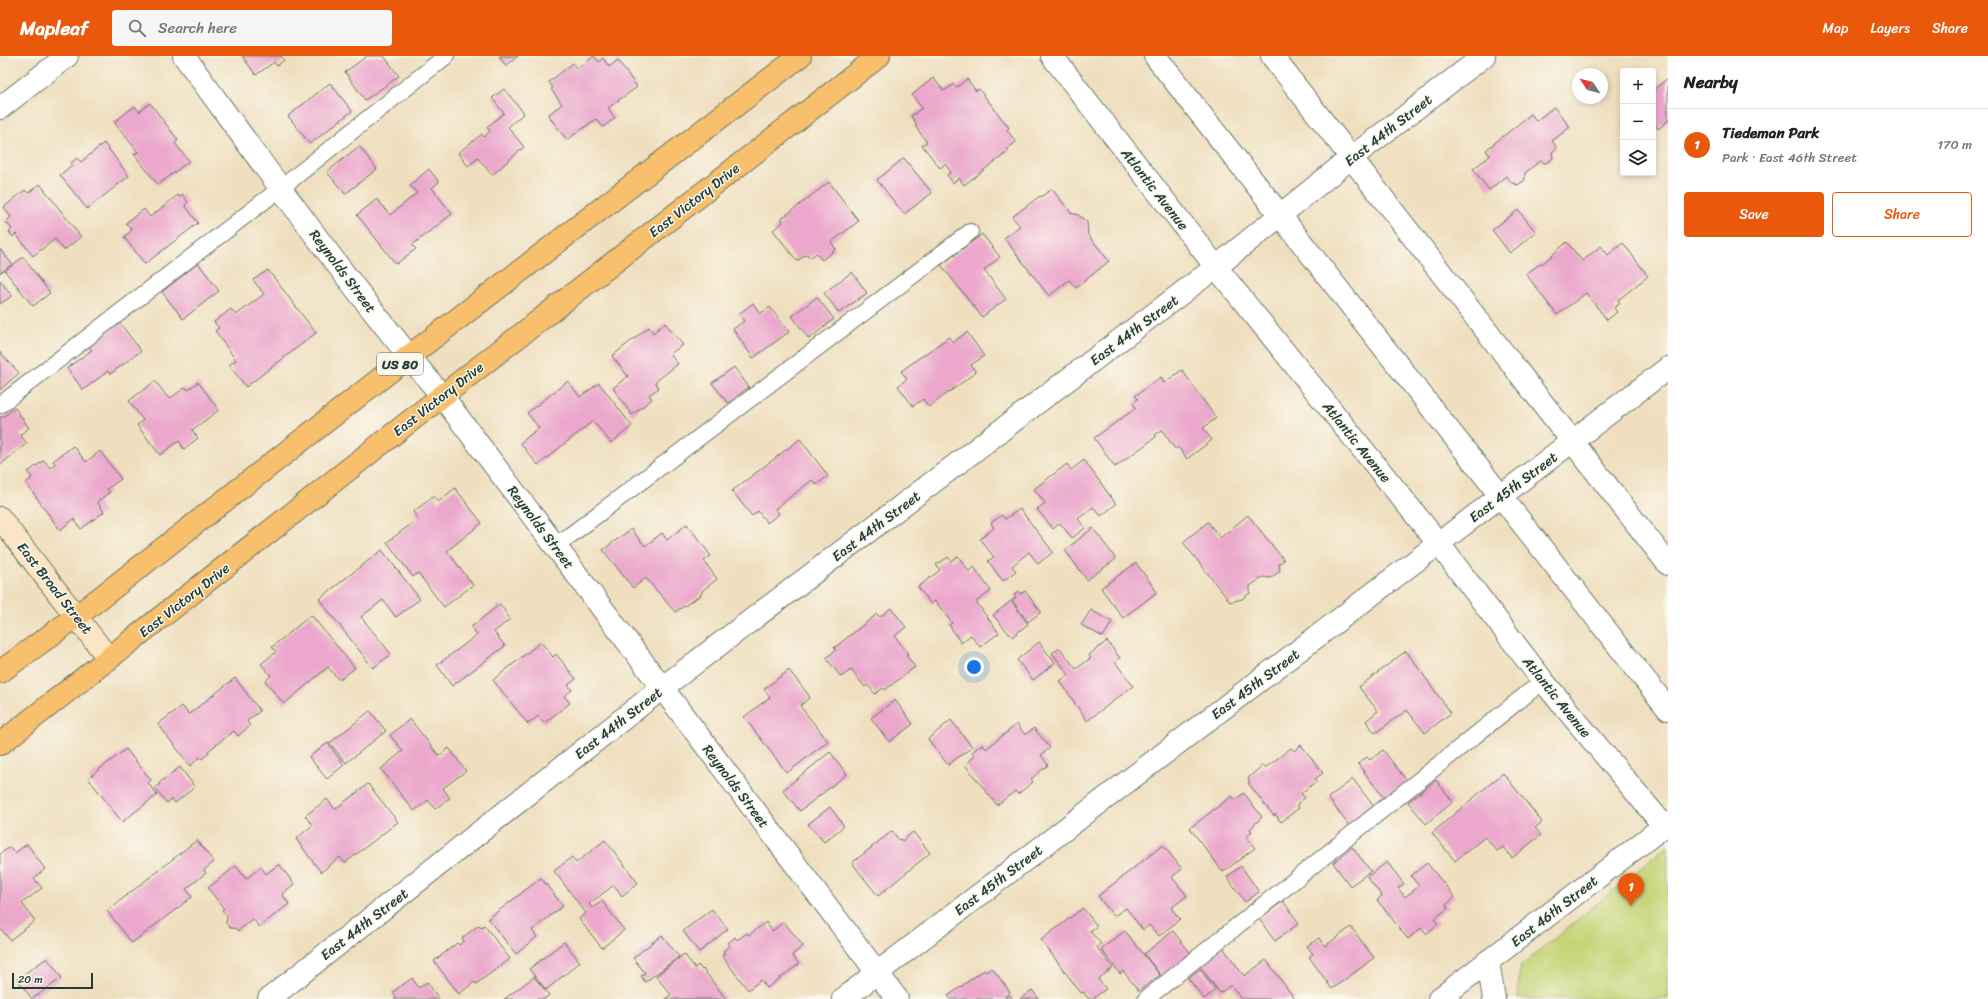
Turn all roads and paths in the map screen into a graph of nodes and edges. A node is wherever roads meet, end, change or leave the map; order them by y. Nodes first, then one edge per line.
1 (67, 56) edge
2 (184, 56) edge
3 (446, 56) edge
4 (800, 56) edge
5 (878, 56) edge
6 (1052, 56) edge
7 (1155, 56) edge
8 (1272, 56) edge
9 (1484, 56) edge
10 (0, 108) edge
11 (1351, 158) junction
12 (280, 188) junction
13 (1280, 216) junction
14 (970, 232) dead end
15 (1216, 267) junction
16 (408, 357) junction
17 (1668, 368) edge
18 (442, 396) junction
19 (0, 406) edge
20 (1572, 442) junction
21 (1500, 497) junction
22 (0, 518) edge
23 (1439, 544) junction
24 (556, 546) junction
25 (1668, 564) edge
26 (77, 616) junction
27 (109, 659) junction
28 (0, 672) edge
29 (1543, 682) junction
30 (662, 688) junction
31 (1668, 709) edge
32 (0, 744) edge
33 (1666, 824) edge
34 (1488, 961) junction
35 (877, 973) junction
36 (269, 999) edge
37 (842, 999) edge
38 (897, 999) edge
39 (1146, 999) edge
40 (1439, 999) edge
41 (1494, 999) edge

1 - 10 street
2 - 12 street, Reynolds Street
3 - 12 lane
4 - 16 main road, US 80
5 - 18 main road, East Victory Drive
6 - 15 street, Atlantic Avenue
7 - 13 street
8 - 11 street
9 - 11 street, East 44th Street
11 - 13 street, East 44th Street
11 - 20 street
12 - 16 street, Reynolds Street
12 - 19 lane
13 - 15 street, East 44th Street
13 - 21 street
14 - 24 lane
15 - 23 street, Atlantic Avenue
15 - 30 street, East 44th Street
16 - 18 street, Reynolds Street
16 - 26 main road, US 80
17 - 20 street, East 45th Street
18 - 24 street, Reynolds Street
18 - 27 main road, East Victory Drive
20 - 21 street, East 45th Street
20 - 25 street
21 - 23 street, East 45th Street
21 - 31 street
22 - 26 main road, East Broad Street
23 - 29 street, Atlantic Avenue
23 - 35 street, East 45th Street
24 - 30 street, Reynolds Street
26 - 27 main road, East Broad Street
26 - 28 main road, US 80
27 - 32 main road, East Victory Drive
29 - 33 street, Atlantic Avenue
29 - 39 lane
30 - 35 street, Reynolds Street
30 - 36 street, East 44th Street
33 - 34 street, East 46th Street
34 - 40 street, East 46th Street
34 - 41 street
35 - 37 street, East 45th Street
35 - 38 street, Reynolds Street

